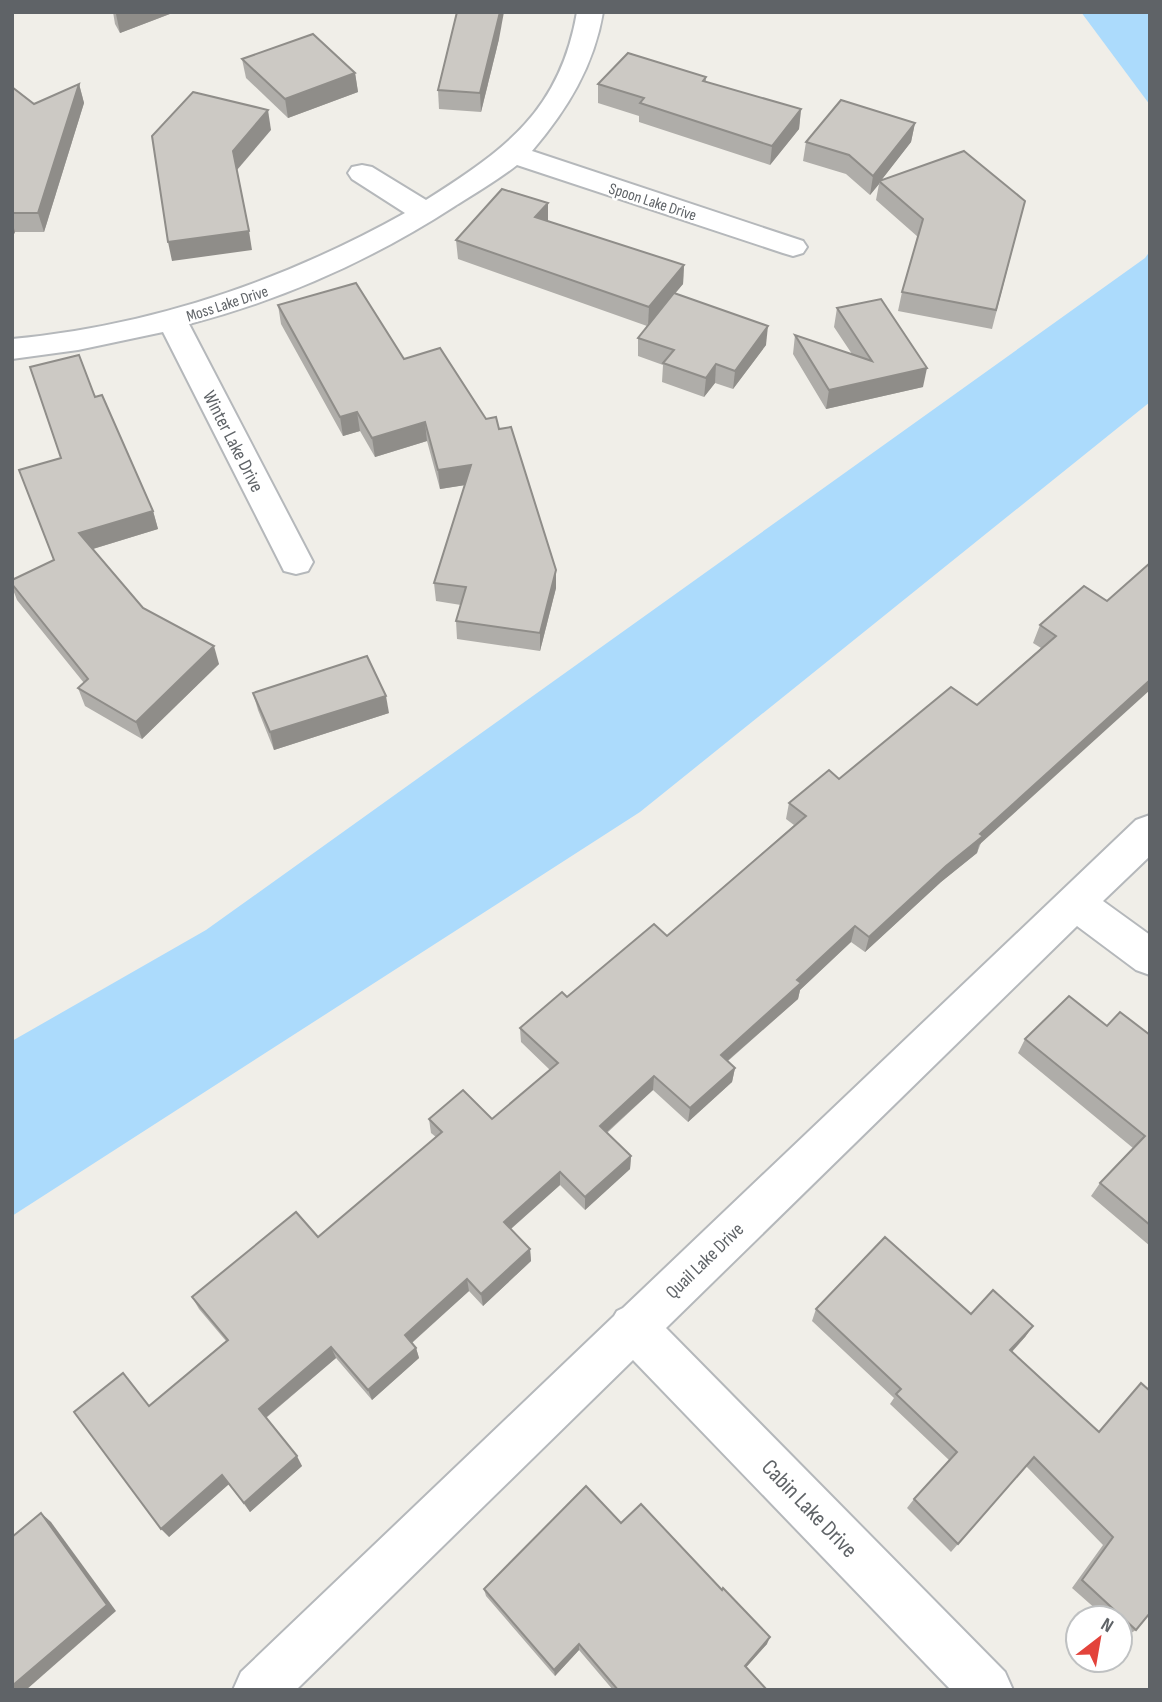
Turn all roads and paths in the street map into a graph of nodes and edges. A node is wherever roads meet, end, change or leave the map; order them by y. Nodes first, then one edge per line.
1 (590, 12) edge
2 (513, 154) junction
3 (362, 173) dead end
4 (427, 213) junction
5 (793, 247) dead end
6 (172, 320) junction
7 (12, 349) edge
8 (296, 562) dead end
9 (1150, 831) edge
10 (1077, 904) junction
11 (1150, 958) edge
12 (634, 1327) junction
13 (259, 1690) edge
14 (987, 1690) edge

1 - 2 street, Moss Lake Drive
2 - 4 street, Moss Lake Drive
2 - 5 street, Spoon Lake Drive
3 - 4 street
4 - 6 street, Moss Lake Drive
6 - 7 street, Moss Lake Drive
6 - 8 street, Winter Lake Drive
9 - 10 street, Quail Lake Drive
10 - 11 street
10 - 12 street, Quail Lake Drive
12 - 13 street, Quail Lake Drive
12 - 14 street, Cabin Lake Drive

